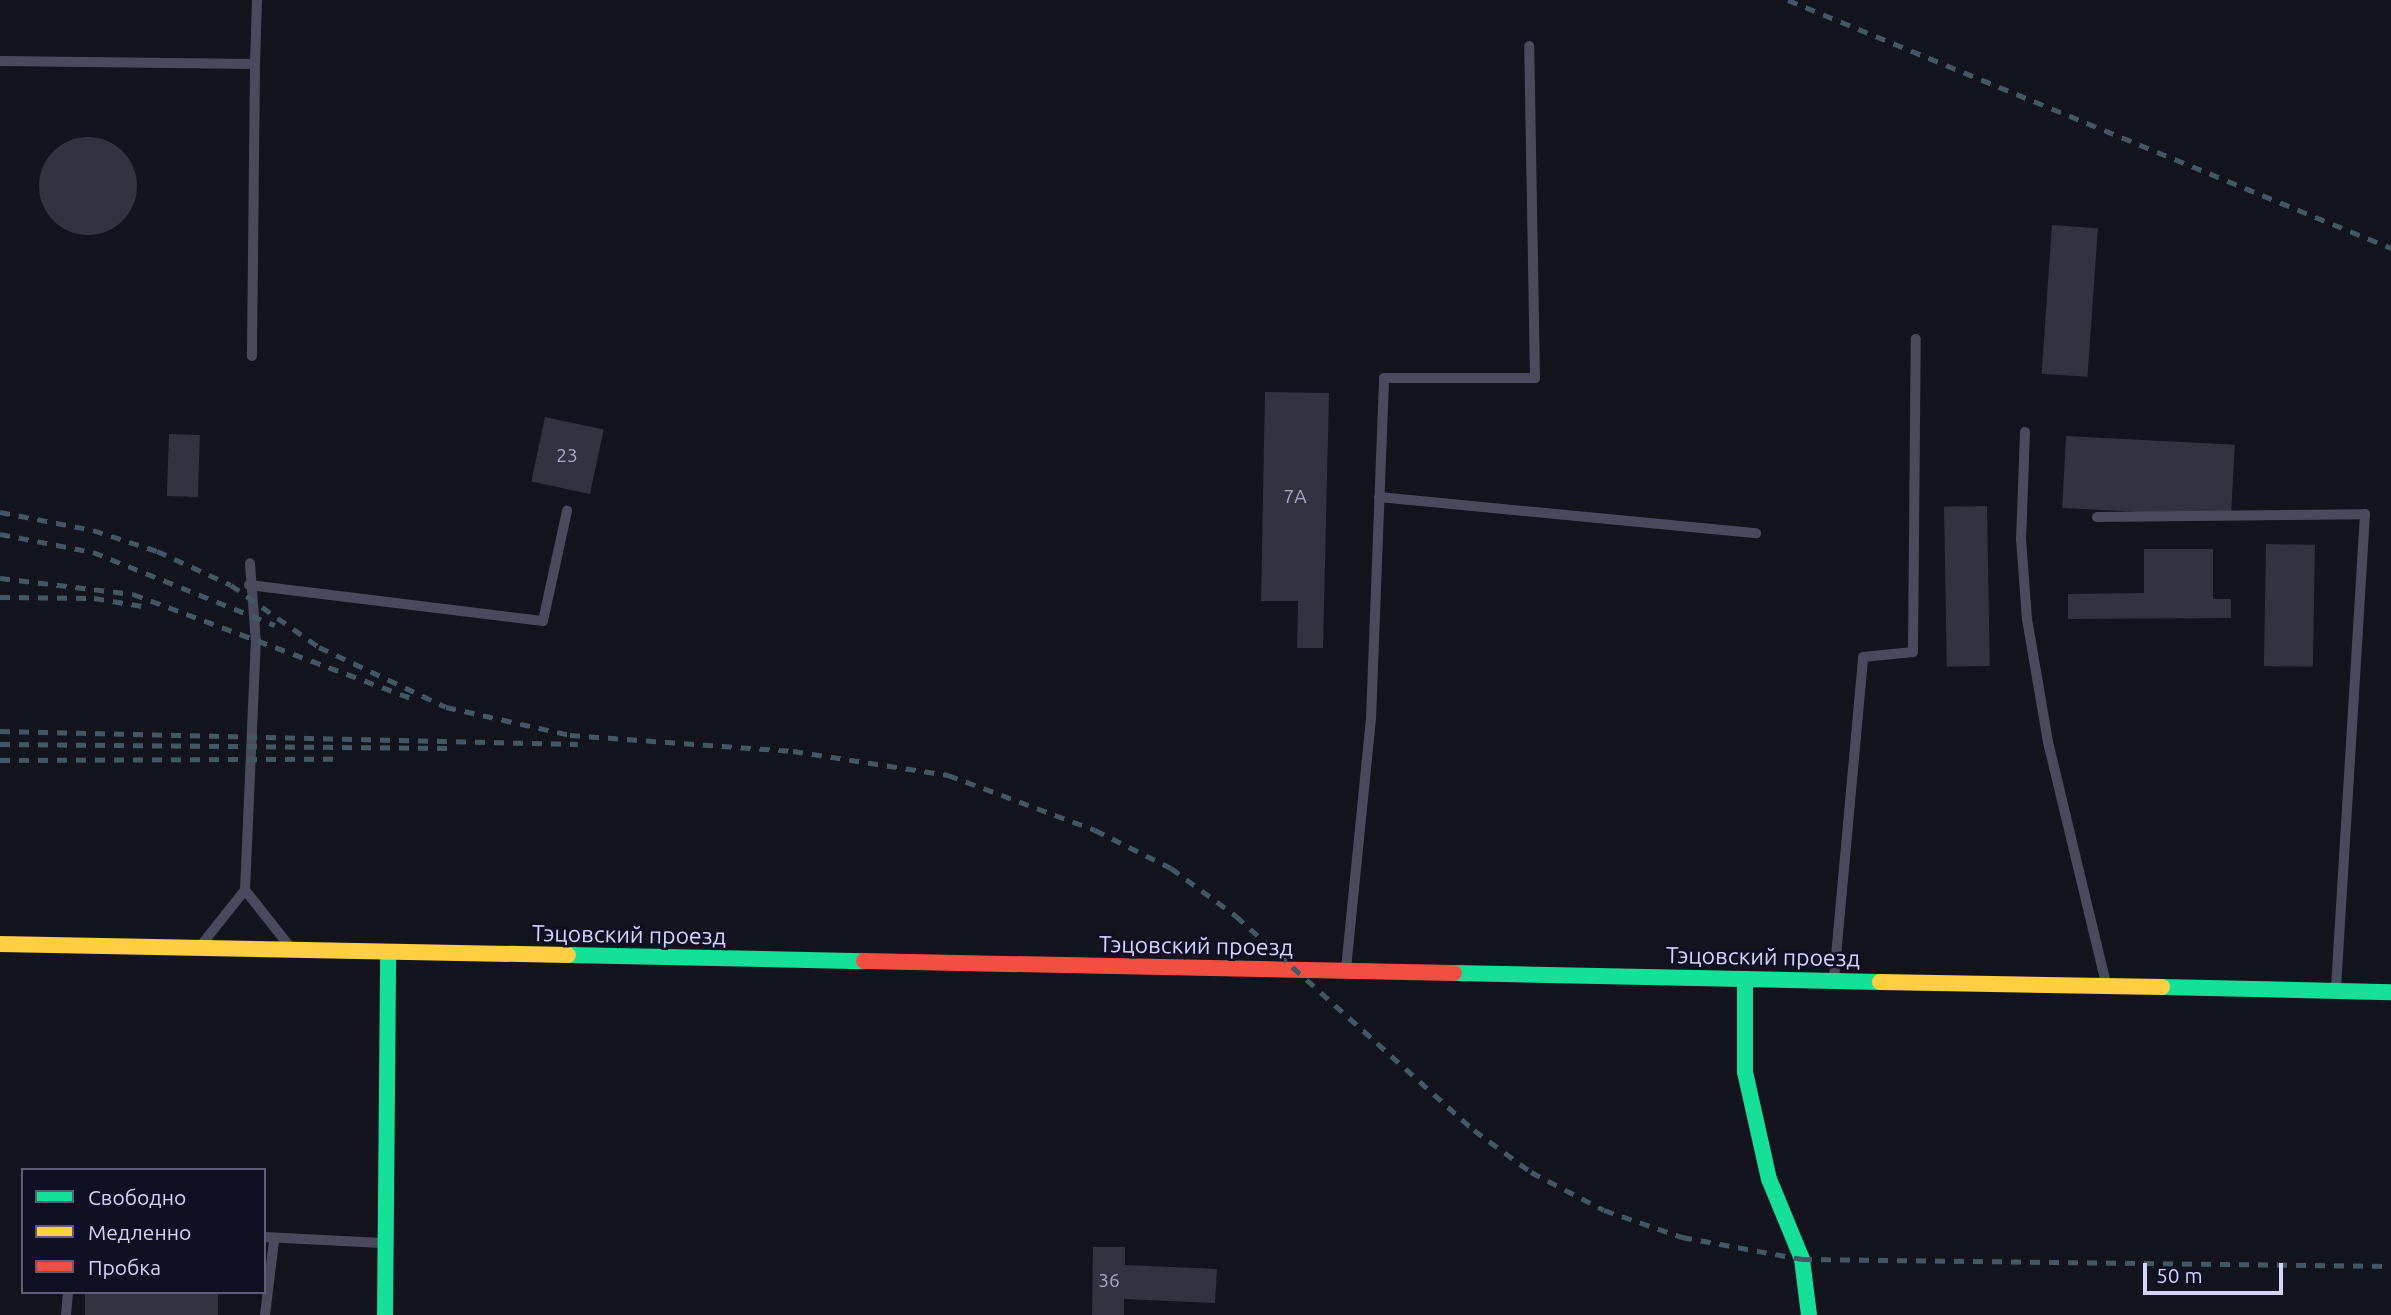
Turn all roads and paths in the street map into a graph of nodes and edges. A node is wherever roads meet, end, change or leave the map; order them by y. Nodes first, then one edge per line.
1 (257, 0) edge
2 (1529, 46) dead end
3 (0, 61) edge
4 (255, 64) junction
5 (1916, 339) dead end
6 (252, 356) dead end
7 (2025, 432) dead end
8 (1379, 497) junction
9 (567, 511) dead end
10 (2096, 517) dead end
11 (1756, 533) dead end
12 (250, 563) dead end
13 (249, 585) junction
14 (245, 890) junction
15 (0, 944) edge
16 (198, 949) junction
17 (293, 951) junction
18 (388, 953) junction
19 (1346, 972) junction
20 (1745, 979) junction
21 (1833, 981) junction
22 (2106, 986) junction
23 (2336, 991) junction
24 (2391, 992) edge
25 (269, 1239) edge
26 (384, 1243) junction
27 (68, 1294) edge
28 (66, 1315) edge
29 (265, 1315) edge
30 (385, 1315) edge
31 (1809, 1315) edge

1 - 4 lane
2 - 8 lane
3 - 4 lane
4 - 6 lane
5 - 21 lane
7 - 22 lane
8 - 11 lane
8 - 19 lane
9 - 13 lane
10 - 23 lane
12 - 13 lane
13 - 14 lane
14 - 16 lane
14 - 17 lane
15 - 16 street, Тэцовский проезд
16 - 17 street, Тэцовский проезд
17 - 18 street, Тэцовский проезд
18 - 19 street, Тэцовский проезд
18 - 26 street
19 - 20 street, Тэцовский проезд
20 - 21 street, Тэцовский проезд
20 - 31 street
21 - 22 street, Тэцовский проезд
22 - 23 street, Тэцовский проезд
23 - 24 street, Тэцовский проезд
25 - 26 lane
25 - 29 lane
26 - 30 street
27 - 28 lane

